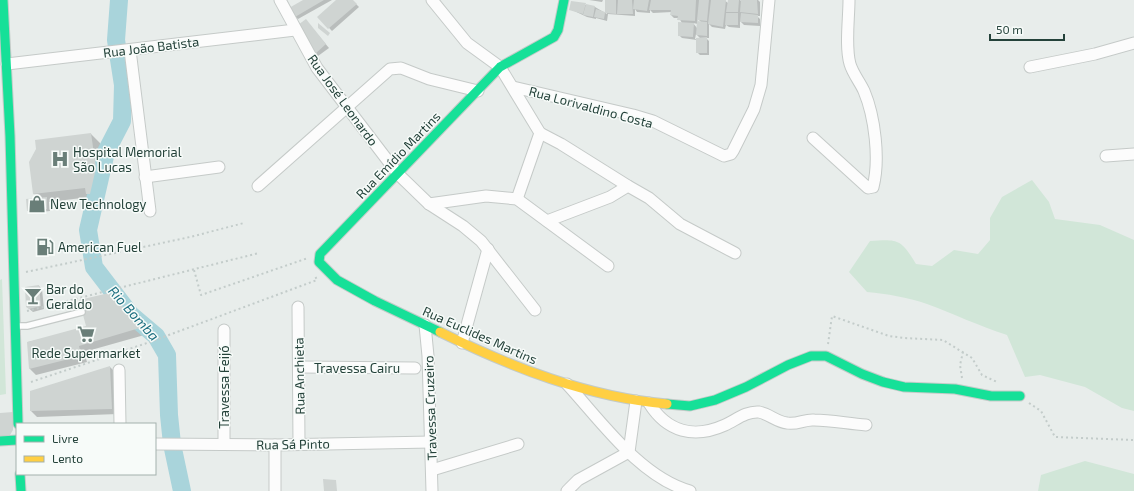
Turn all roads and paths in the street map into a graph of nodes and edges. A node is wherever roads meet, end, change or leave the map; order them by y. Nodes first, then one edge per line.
1 (3, 0) edge
2 (280, 0) edge
3 (432, 0) edge
4 (564, 0) edge
5 (769, 0) edge
6 (849, 0) edge
7 (295, 30) junction
8 (1134, 43) edge
9 (130, 50) junction
10 (7, 64) junction
11 (500, 67) junction
12 (1030, 67) dead end
13 (513, 87) junction
14 (478, 91) junction
15 (347, 107) junction
16 (540, 133) junction
17 (813, 138) dead end
18 (1134, 154) edge
19 (1106, 156) dead end
20 (219, 167) dead end
21 (398, 174) junction
22 (145, 177) junction
23 (258, 186) dead end
24 (628, 186) junction
25 (517, 199) junction
26 (429, 204) junction
27 (150, 211) dead end
28 (547, 220) junction
29 (244, 223) dead end
30 (488, 249) junction
31 (259, 253) dead end
32 (735, 253) dead end
33 (320, 258) junction
34 (608, 266) dead end
35 (194, 270) junction
36 (13, 275) junction
37 (298, 307) dead end
38 (535, 310) dead end
39 (82, 312) dead end
40 (14, 314) junction
41 (425, 325) junction
42 (15, 326) junction
43 (224, 330) dead end
44 (462, 343) junction
45 (963, 352) junction
46 (826, 356) junction
47 (299, 367) junction
48 (415, 368) dead end
49 (119, 370) dead end
50 (1003, 382) dead end
51 (567, 384) junction
52 (17, 387) junction
53 (973, 393) junction
54 (1020, 396) joint
55 (636, 401) junction
56 (649, 403) junction
57 (18, 423) edge
58 (120, 423) edge
59 (866, 424) dead end
60 (16, 440) edge
61 (1134, 440) edge
62 (0, 441) edge
63 (431, 442) junction
64 (156, 444) edge
65 (224, 444) junction
66 (299, 444) junction
67 (518, 444) dead end
68 (275, 445) junction
69 (629, 452) junction
70 (432, 470) junction
71 (20, 475) edge
72 (21, 491) edge
73 (275, 491) edge
74 (432, 491) edge
75 (567, 491) edge
76 (690, 491) edge

1 - 10 street
2 - 7 street, Rua José Leonardo
3 - 11 street
4 - 11 street, Rua Emídio Martins
5 - 13 street, Rua Lorivaldino Costa
6 - 17 street
7 - 9 street, Rua João Batista
7 - 15 street, Rua José Leonardo
8 - 12 street
9 - 10 street, Rua João Batista
9 - 22 street
10 - 36 street
11 - 13 street
11 - 14 street, Rua Emídio Martins
13 - 16 street
14 - 15 street
14 - 21 street, Rua Emídio Martins
15 - 21 street, Rua José Leonardo
15 - 23 street
16 - 24 street
16 - 25 street
18 - 19 street
20 - 22 street
21 - 26 street, Rua José Leonardo
21 - 33 street, Rua Emídio Martins
22 - 27 street
24 - 28 street
24 - 32 street
25 - 26 street
25 - 28 street
26 - 30 street, Rua José Leonardo
28 - 34 street
29 - 36 path
30 - 38 street, Rua José Leonardo
30 - 44 street
31 - 35 path
33 - 35 path
33 - 41 street, Rua Euclides Martins
33 - 52 path
35 - 40 path
36 - 40 street
37 - 47 street, Rua Anchieta
39 - 42 lane
40 - 42 street
41 - 44 street, Rua Euclides Martins
41 - 63 street, Travessa Cruzeiro
42 - 52 street
43 - 65 street, Travessa Feijó
44 - 51 street, Rua Euclides Martins
45 - 46 path
45 - 50 path
45 - 53 path
46 - 53 street
46 - 56 street, Rua Euclides Martins
47 - 48 street, Travessa Cairu
47 - 66 street, Rua Anchieta
49 - 58 street
51 - 55 street, Rua Euclides Martins
51 - 69 street
52 - 57 street
53 - 54 street
54 - 61 path
55 - 56 street, Rua Euclides Martins
55 - 69 street
56 - 59 street
60 - 62 street
63 - 66 street, Rua Sá Pinto
63 - 70 street, Travessa Cruzeiro
64 - 65 street, Rua Sá Pinto
65 - 68 street, Rua Sá Pinto
66 - 68 street, Rua Sá Pinto
67 - 70 street
68 - 73 street
69 - 75 street
69 - 76 street
70 - 74 street, Travessa Cruzeiro
71 - 72 street

